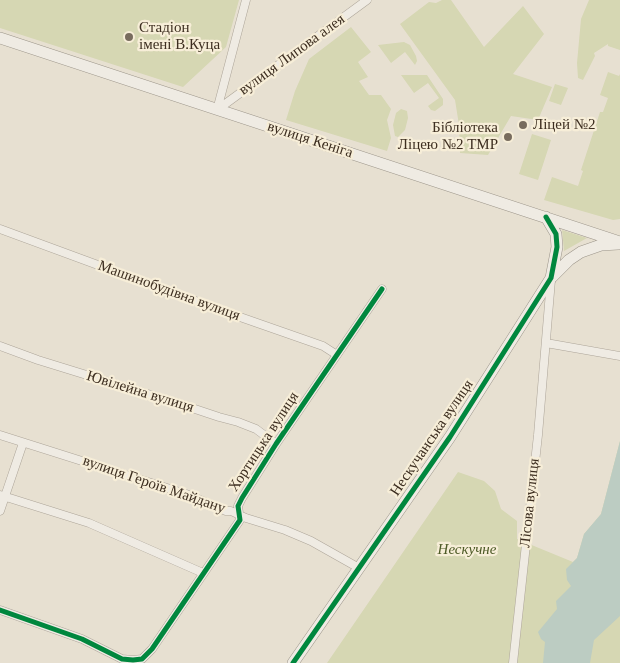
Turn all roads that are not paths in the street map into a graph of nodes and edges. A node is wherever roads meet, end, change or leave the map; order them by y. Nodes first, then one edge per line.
1 (246, 0) edge
2 (367, 0) edge
3 (0, 38) edge
4 (217, 110) junction
5 (546, 218) junction
6 (0, 229) edge
7 (620, 243) edge
8 (552, 278) junction
9 (382, 289) dead end
10 (546, 343) junction
11 (0, 346) edge
12 (337, 355) junction
13 (620, 356) edge
14 (0, 435) edge
15 (24, 443) junction
16 (276, 444) junction
17 (2, 495) edge
18 (0, 511) edge
19 (239, 515) junction
20 (359, 568) junction
21 (203, 573) junction
22 (0, 610) edge
23 (293, 663) edge
24 (513, 663) edge

1 - 4 street
2 - 4 street, вулиця Липова алея
3 - 4 main road, вулиця Кеніга
4 - 5 main road, вулиця Кеніга
5 - 7 main road, вулиця Кеніга
5 - 8 main road, Нескучанська вулиця
6 - 12 street, Машинобудівна вулиця
7 - 8 main road
8 - 10 street, Лісова вулиця
8 - 20 main road, Нескучанська вулиця
9 - 12 street, Хортицька вулиця
10 - 13 street
10 - 24 street, Лісова вулиця
11 - 16 street, Ювілейна вулиця
12 - 16 street, Хортицька вулиця
14 - 15 street, вулиця Героїв Майдану
15 - 17 street
15 - 19 street, вулиця Героїв Майдану
16 - 19 street, Хортицька вулиця
17 - 18 street
17 - 21 street
19 - 20 street, вулиця Героїв Майдану
19 - 21 street, Хортицька вулиця
20 - 23 main road, Нескучанська вулиця
21 - 22 street, Хортицька вулиця

